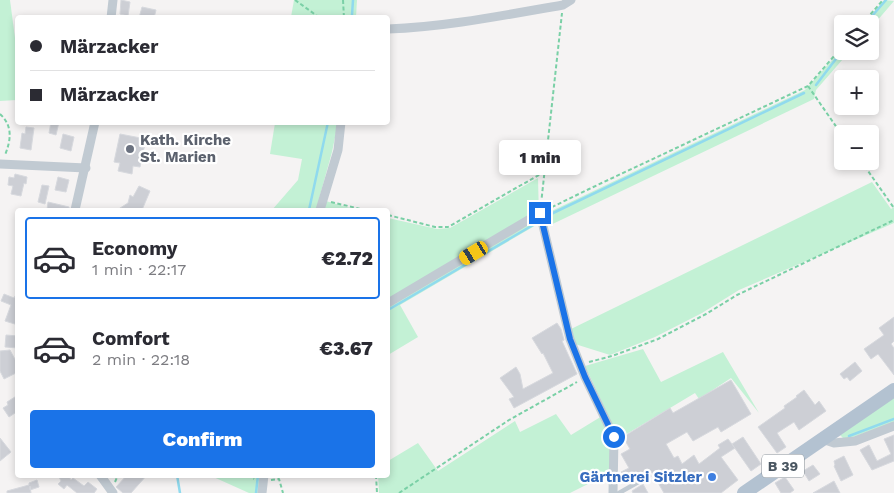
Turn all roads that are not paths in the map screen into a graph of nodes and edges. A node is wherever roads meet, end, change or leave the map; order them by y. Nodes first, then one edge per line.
1 (113, 0) edge
2 (567, 3) edge
3 (110, 15) edge
4 (390, 29) edge
5 (94, 125) edge
6 (341, 125) edge
7 (1, 166) edge
8 (86, 168) junction
9 (76, 208) edge
10 (321, 208) edge
11 (390, 302) edge
12 (894, 390) edge
13 (894, 426) edge
14 (822, 439) junction
15 (649, 476) dead end
16 (102, 478) edge
17 (261, 478) edge
18 (111, 492) edge
19 (262, 493) edge
20 (613, 493) edge
21 (619, 493) edge
22 (744, 493) edge

1 - 3 street
2 - 4 street
5 - 8 street
6 - 10 street
7 - 8 street
8 - 9 street
11 - 20 street
12 - 14 main road, B 39
13 - 14 street
14 - 22 main road, B 39
15 - 21 lane
16 - 18 street
17 - 19 street

